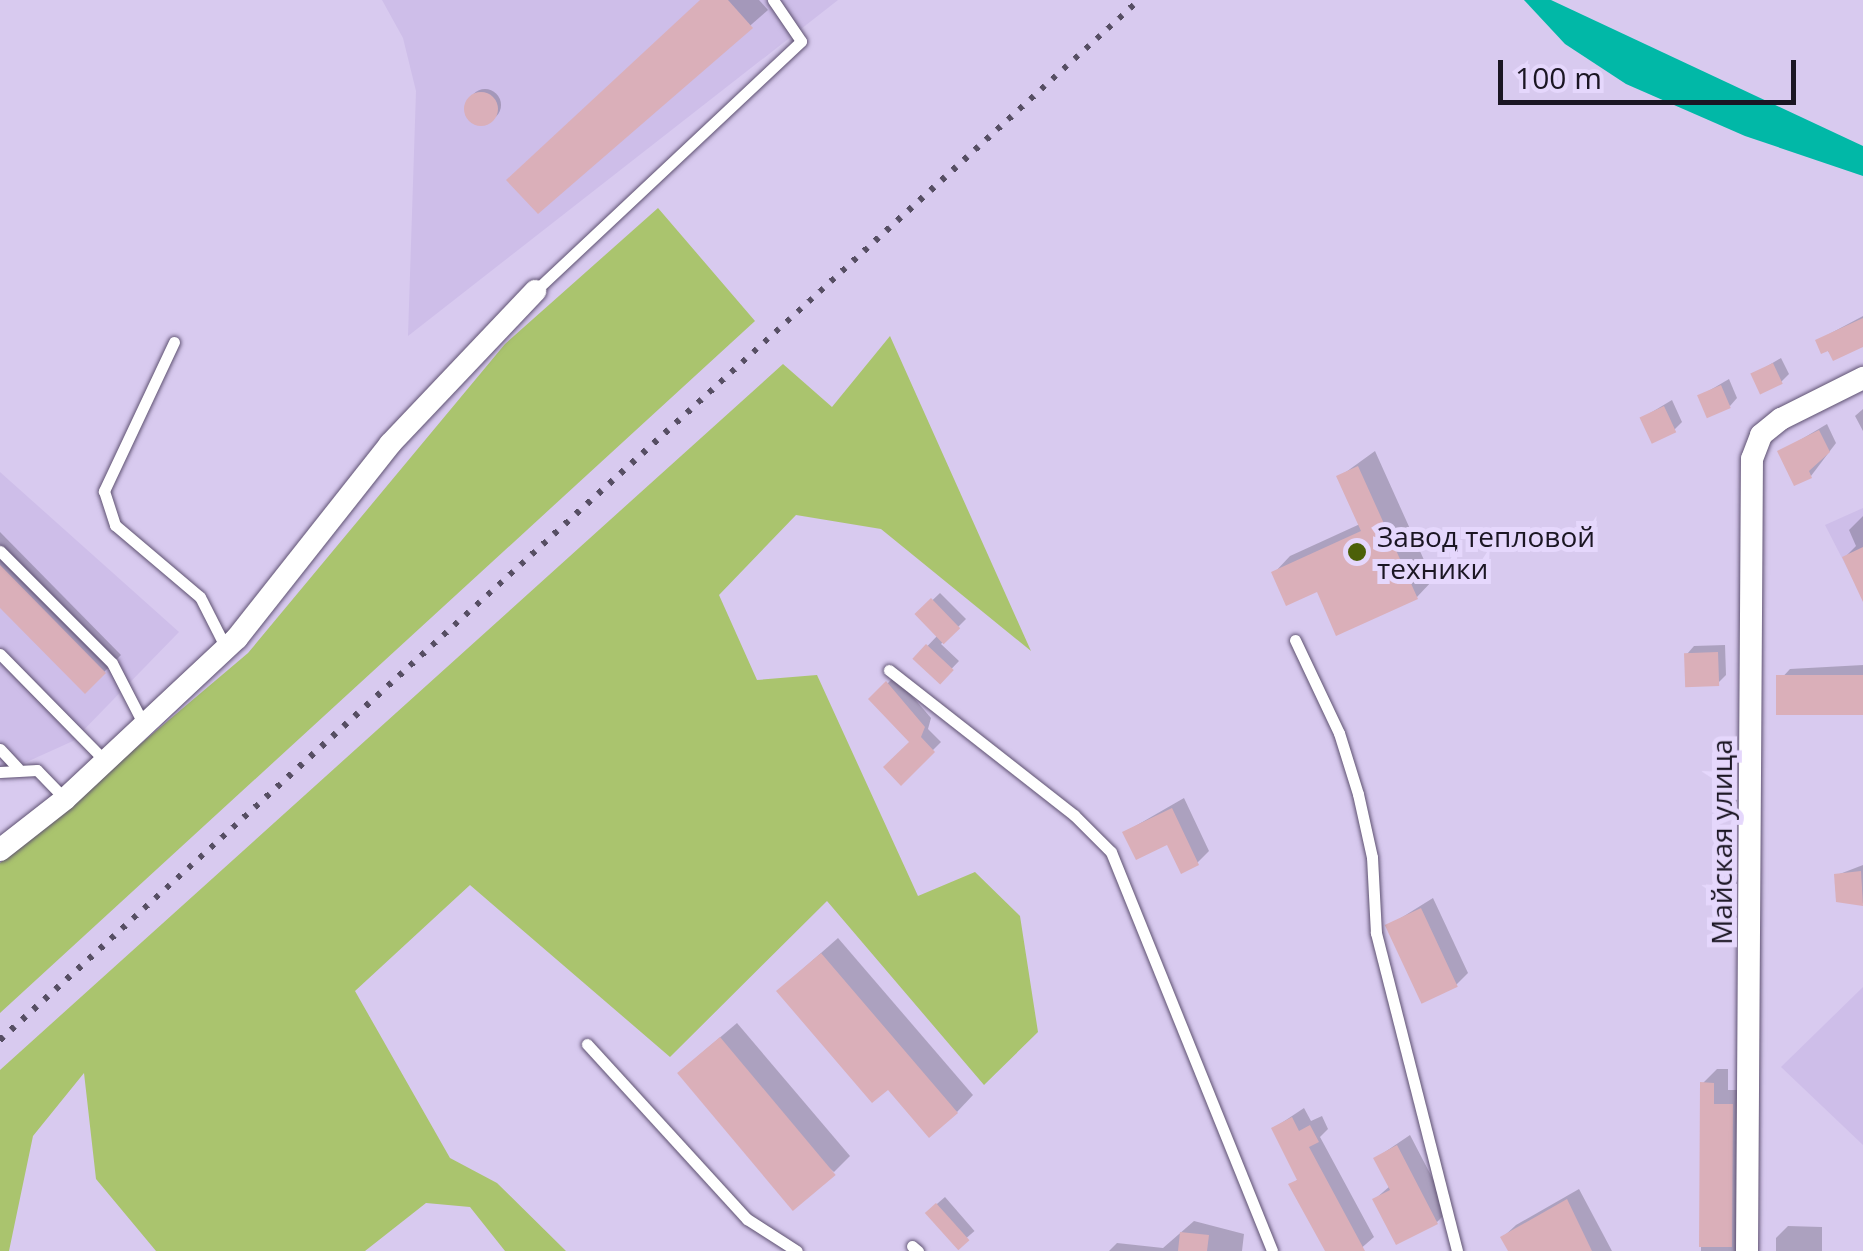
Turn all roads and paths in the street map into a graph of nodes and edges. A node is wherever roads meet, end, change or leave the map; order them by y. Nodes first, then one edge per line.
1 (773, 0) edge
2 (535, 291) joint
3 (174, 342) dead end
4 (1863, 378) edge
5 (0, 551) edge
6 (1294, 640) dead end
7 (226, 648) junction
8 (0, 654) edge
9 (889, 670) dead end
10 (144, 725) junction
11 (0, 749) edge
12 (105, 761) junction
13 (18, 768) junction
14 (0, 772) edge
15 (65, 798) junction
16 (0, 850) edge
17 (586, 1044) dead end
18 (797, 1251) edge
19 (1272, 1251) edge
20 (1457, 1251) edge
21 (1747, 1251) edge

1 - 2 lane
2 - 7 street
3 - 7 lane
4 - 21 street, Майская улица
5 - 10 lane
6 - 20 lane
7 - 10 street
8 - 12 lane
9 - 19 lane
10 - 12 street
11 - 13 lane
12 - 15 street
13 - 14 lane
13 - 15 lane
15 - 16 street
17 - 18 lane

